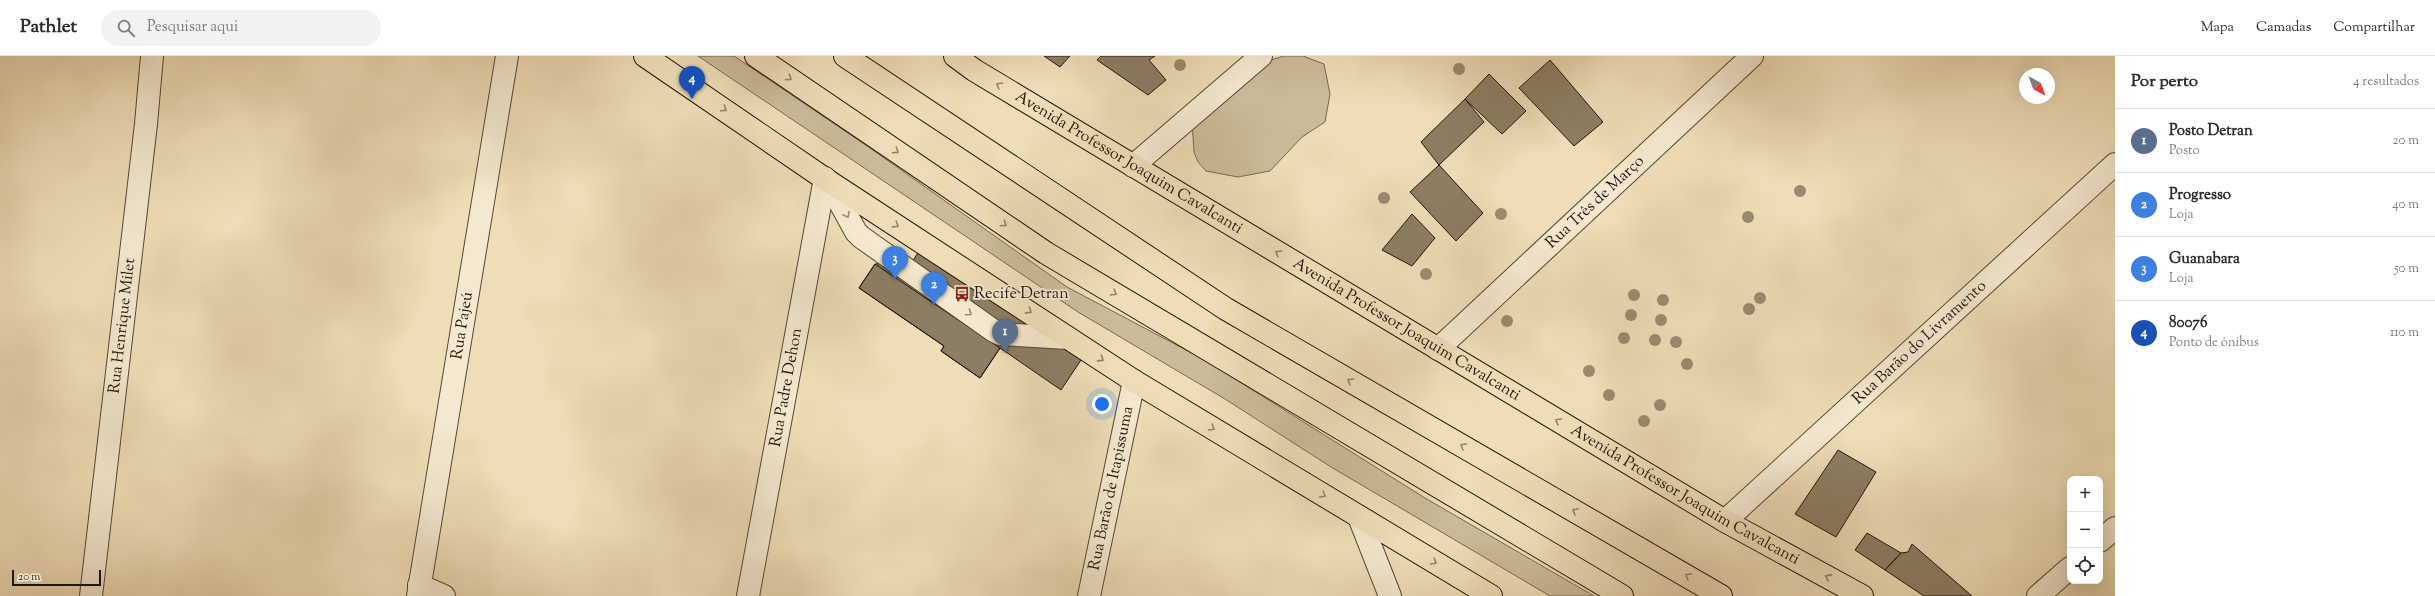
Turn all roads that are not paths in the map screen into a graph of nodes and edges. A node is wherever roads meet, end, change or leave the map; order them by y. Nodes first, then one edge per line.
1 (152, 56) edge
2 (507, 56) edge
3 (645, 56) edge
4 (756, 56) edge
5 (845, 56) edge
6 (955, 56) edge
7 (1261, 56) edge
8 (1752, 56) edge
9 (2115, 164) edge
10 (1134, 166) junction
11 (827, 180) junction
12 (1068, 338) junction
13 (1438, 349) junction
14 (1134, 381) junction
15 (1359, 517) junction
16 (1724, 521) junction
17 (2115, 528) edge
18 (2103, 538) edge
19 (2067, 571) edge
20 (419, 591) edge
21 (91, 596) edge
22 (444, 596) edge
23 (748, 596) edge
24 (1089, 596) edge
25 (1390, 596) edge
26 (1491, 596) edge
27 (1622, 596) edge
28 (1721, 596) edge
29 (1862, 596) edge
30 (2038, 596) edge

1 - 21 street, Rua Henrique Milet
2 - 20 street, Rua Pajeú
3 -> 11 main road
4 -> 27 main road
28 -> 5 main road
10 -> 6 main road, Avenida Professor Joaquim Cavalcanti
7 - 10 street
8 - 13 street, Rua Três de Março
9 - 16 street, Rua Barão do Livramento
13 -> 10 main road, Avenida Professor Joaquim Cavalcanti
11 -> 12 main road
11 -> 12 street
11 - 23 street, Rua Padre Dehon
12 -> 14 main road
16 -> 13 main road, Avenida Professor Joaquim Cavalcanti
14 -> 15 main road
14 - 24 street, Rua Barão de Itapissuma
15 - 25 street
15 -> 26 main road
29 -> 16 main road, Avenida Professor Joaquim Cavalcanti
17 - 18 street
19 - 30 street
20 - 22 street

